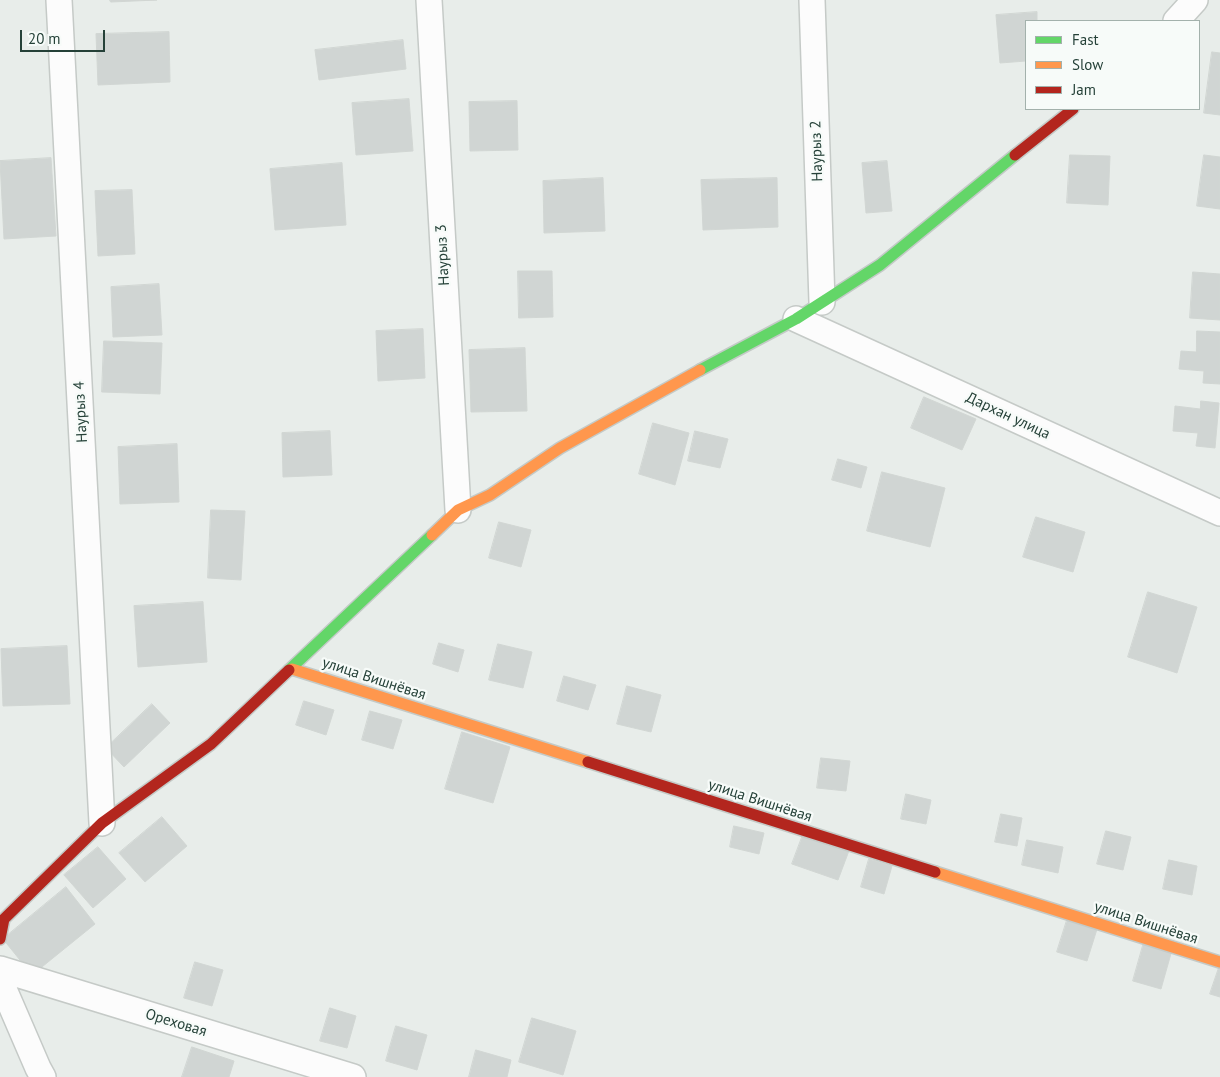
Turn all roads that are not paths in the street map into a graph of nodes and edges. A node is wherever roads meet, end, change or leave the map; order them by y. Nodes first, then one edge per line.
1 (59, 0) edge
2 (429, 0) edge
3 (812, 0) edge
4 (1168, 0) edge
5 (1195, 0) edge
6 (1169, 20) edge
7 (1177, 20) edge
8 (1072, 110) edge
9 (822, 302) junction
10 (796, 319) junction
11 (458, 510) junction
12 (1220, 513) edge
13 (292, 669) junction
14 (102, 823) junction
15 (0, 939) edge
16 (1220, 962) edge
17 (0, 969) edge
18 (0, 980) edge
19 (38, 1074) edge
20 (353, 1077) edge

1 - 14 street, Наурыз 4
2 - 11 street, Наурыз 3
3 - 9 street, Наурыз 2
4 - 6 street
5 - 7 street
8 - 9 street
9 - 10 street
10 - 11 street
10 - 12 street, Дархан улица
11 - 13 street
13 - 14 street
13 - 16 street, улица Вишнёвая
14 - 15 street
17 - 20 street, Ореховая
18 - 19 street

